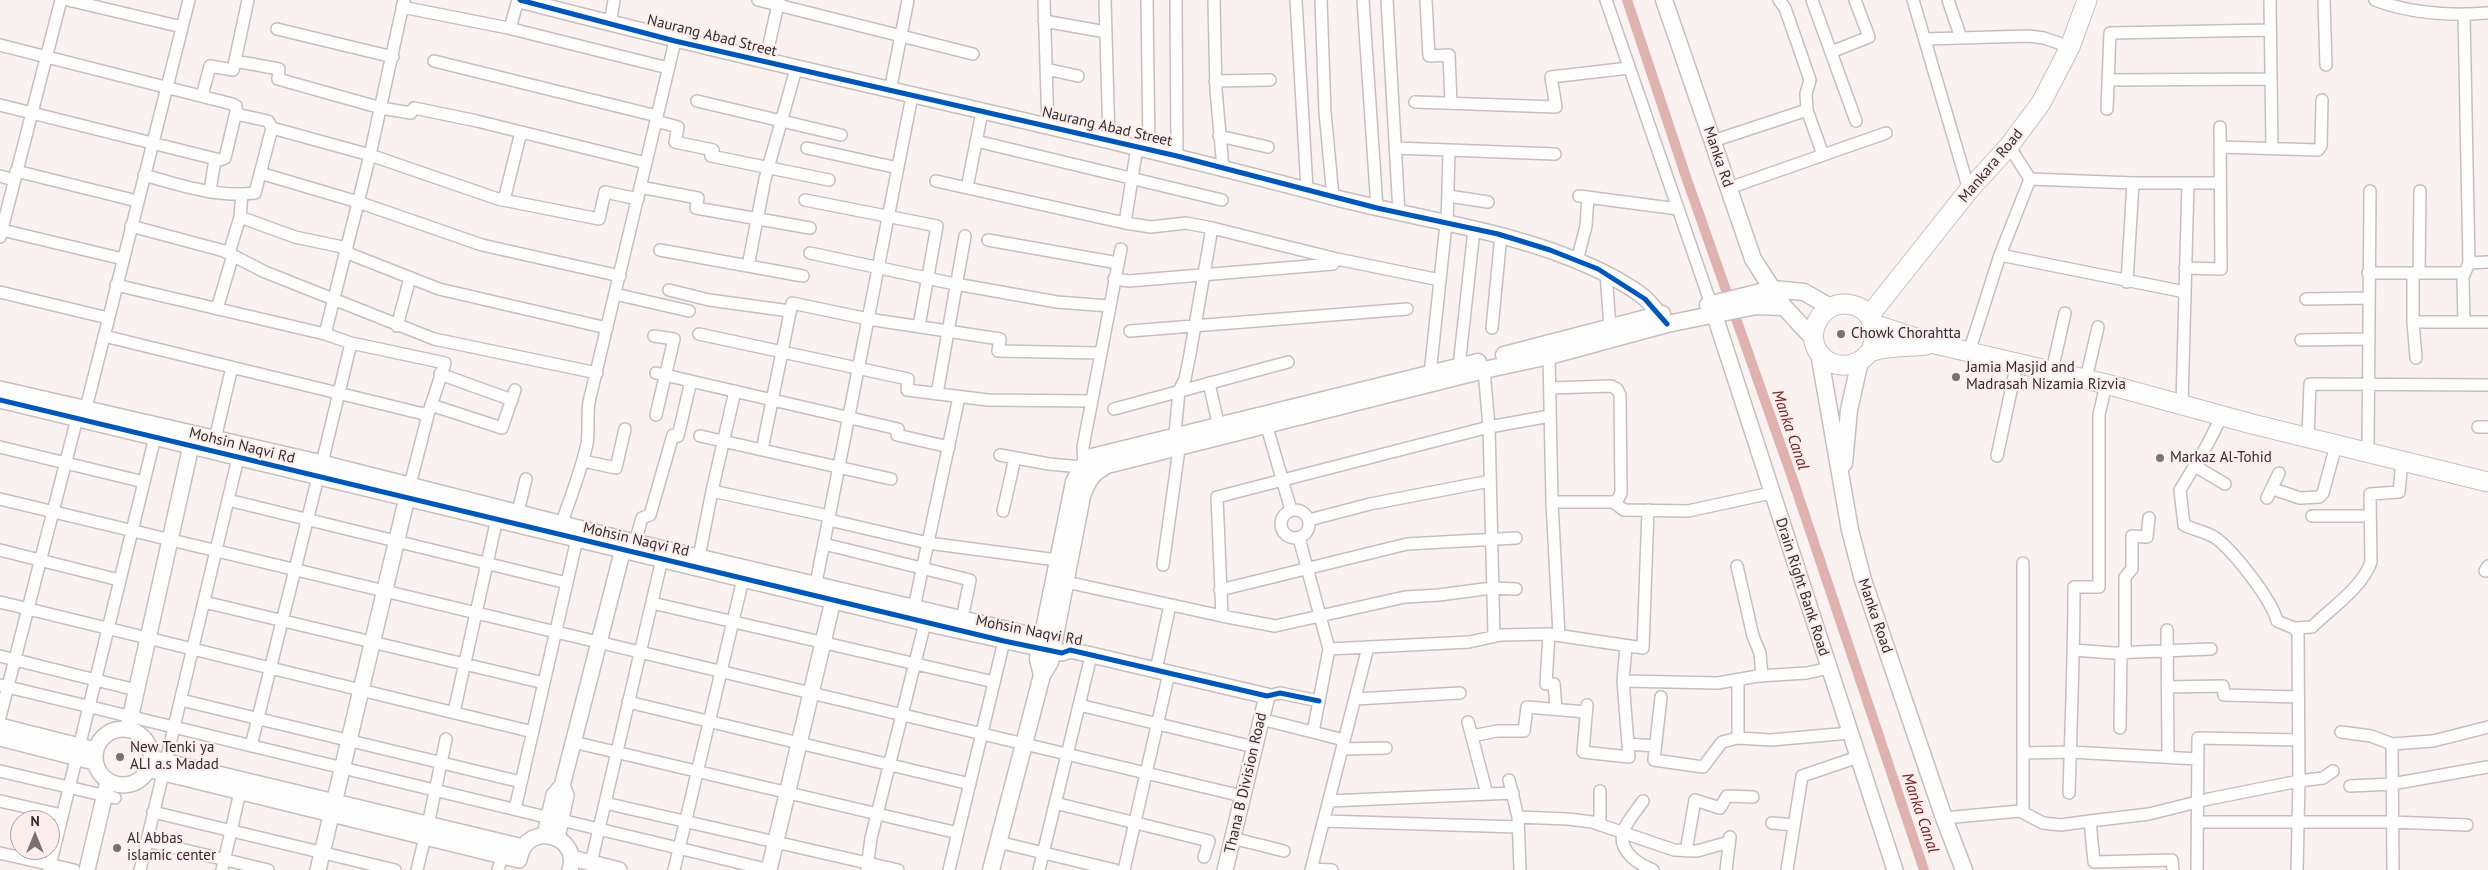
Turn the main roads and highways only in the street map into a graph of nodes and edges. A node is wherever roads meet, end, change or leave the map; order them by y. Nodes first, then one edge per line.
1 (1664, 0) edge
2 (2087, 0) edge
3 (1773, 289) junction
4 (1755, 300) junction
5 (1784, 307) junction
6 (1830, 307) junction
7 (1663, 319) junction
8 (1871, 320) junction
9 (1935, 344) junction
10 (1816, 346) junction
11 (1866, 356) junction
12 (1220, 432) junction
13 (1175, 445) junction
14 (2488, 482) edge
15 (1843, 490) junction
16 (1047, 644) junction
17 (991, 870) edge
18 (1964, 870) edge

1 - 3 main road, Manka Rd
2 - 8 main road, Mankara Road
3 - 4 main road
3 - 5 main road, Manka Rd
3 - 6 main road
4 - 5 main road
4 - 7 main road
5 - 10 main road, Manka Rd
6 - 8 main road
6 - 10 main road
7 - 12 main road
7 - 12 main road
8 - 9 main road
8 - 11 main road
9 - 11 main road
9 - 14 main road
10 - 11 main road
10 - 15 main road, Manka Road
11 - 15 main road
12 - 13 main road
13 - 16 main road
13 - 16 main road
15 - 18 main road, Manka Road
16 - 17 main road

